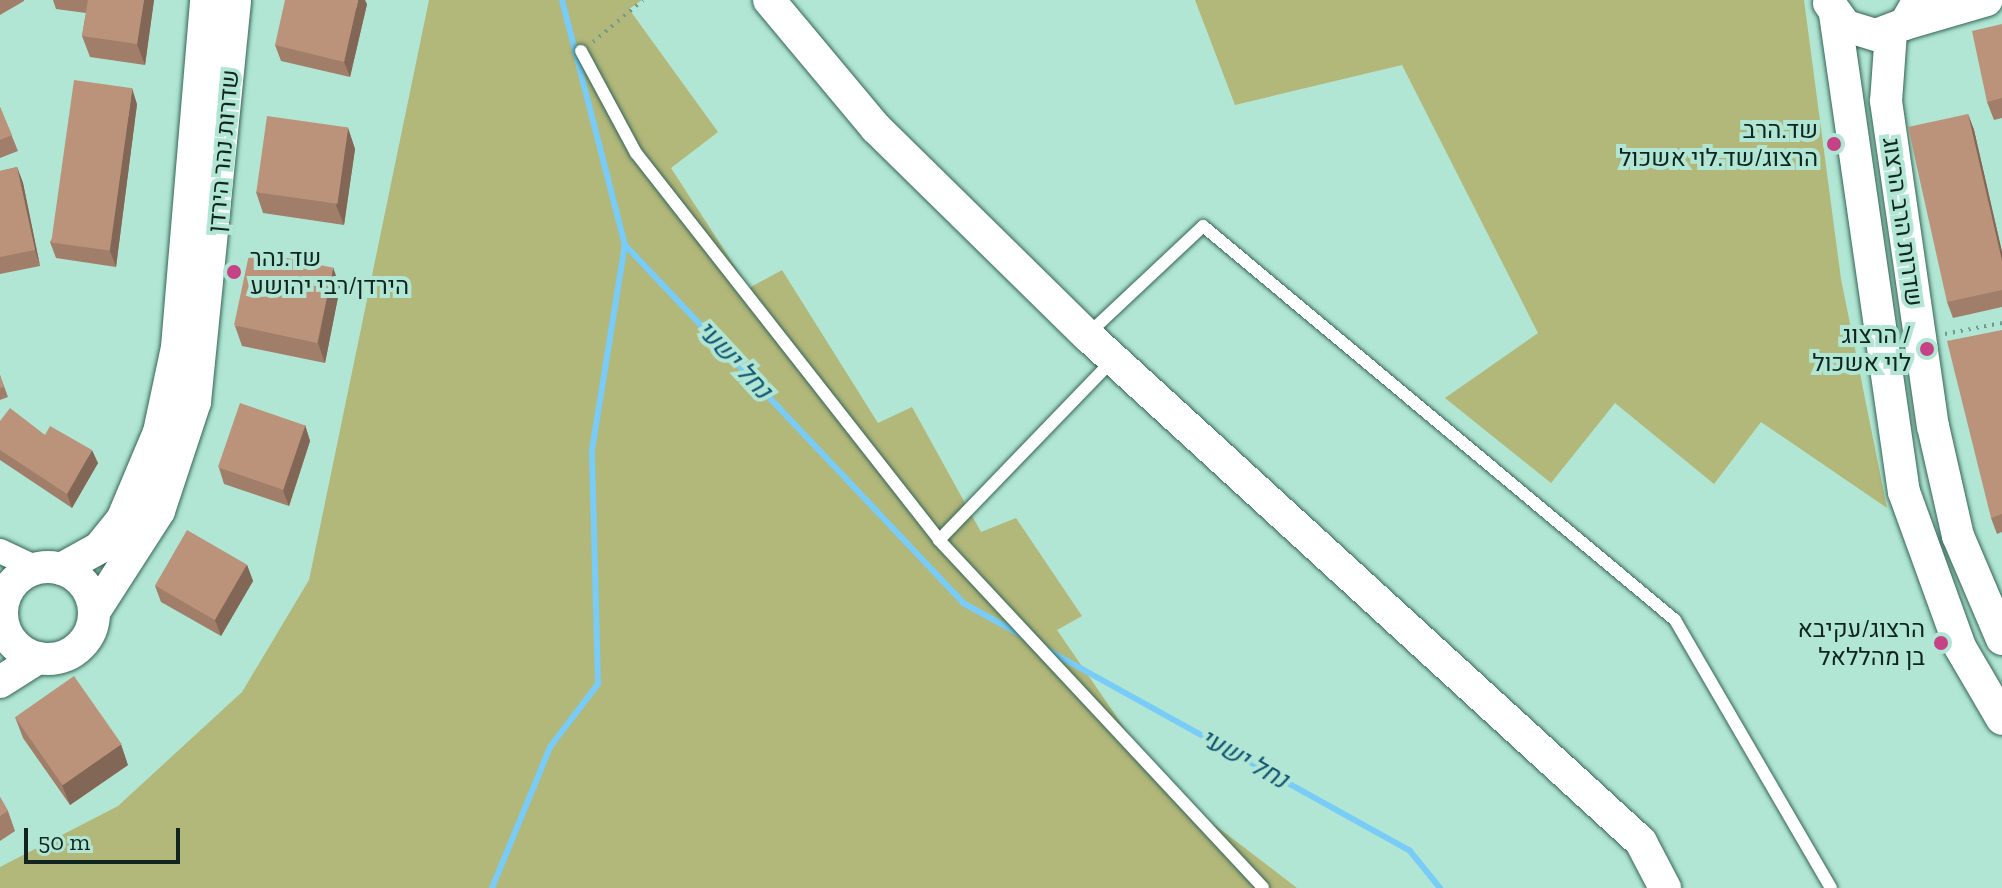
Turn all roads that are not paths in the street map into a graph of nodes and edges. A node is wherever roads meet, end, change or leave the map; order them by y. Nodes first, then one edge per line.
1 (206, 0) edge
2 (235, 0) edge
3 (769, 0) edge
4 (1987, 0) edge
5 (1832, 7) edge
6 (1905, 19) edge
7 (581, 51) road end
8 (1087, 335) junction
9 (1114, 359) junction
10 (939, 540) junction
11 (0, 551) edge
12 (49, 568) junction
13 (1, 611) edge
14 (94, 612) junction
15 (2002, 639) edge
16 (38, 658) junction
17 (0, 682) edge
18 (2002, 719) edge
19 (1263, 888) edge
20 (1665, 888) edge
21 (1831, 888) edge

1 - 12 main road, שדרות נהר הירדן
2 - 14 main road, שדרות נהר הירדן
3 - 8 main road
4 - 6 main road
5 - 6 main road
5 - 18 main road, שדרות הרב הרצוג
6 - 15 main road, שדרות הרב הרצוג
7 - 10 lane
8 - 9 main road
8 - 21 lane
9 - 10 lane
9 - 20 main road
10 - 19 lane
11 - 12 street
12 - 13 main road
12 - 14 main road
13 - 16 main road
14 - 16 main road
16 - 17 main road

